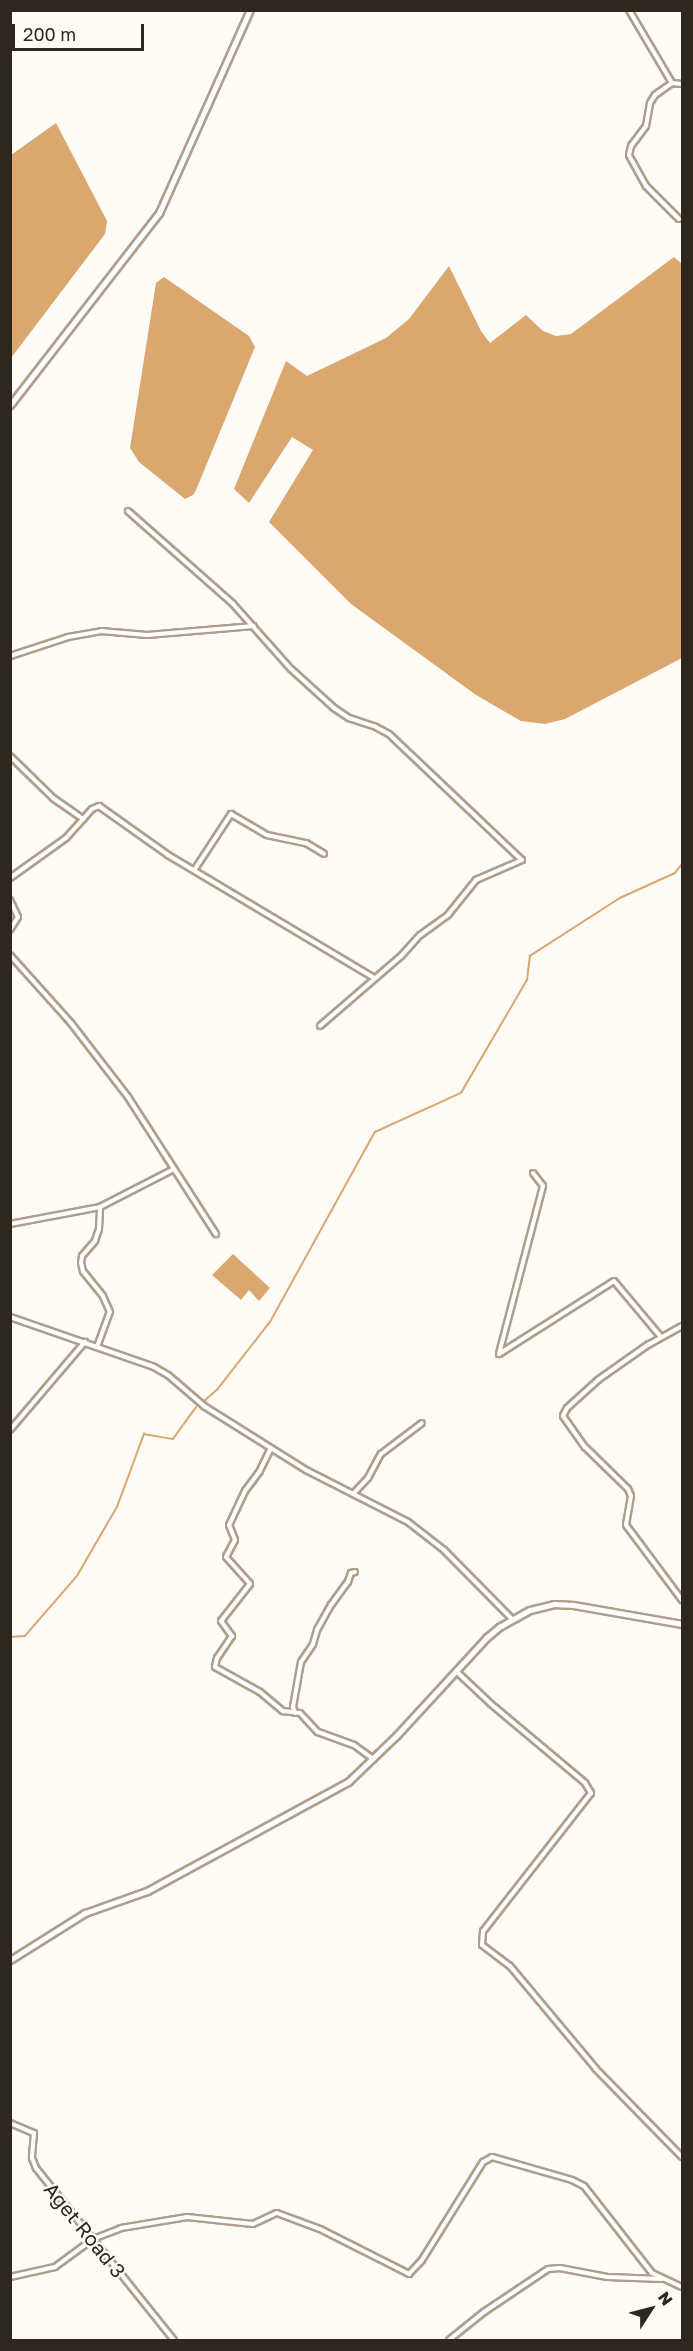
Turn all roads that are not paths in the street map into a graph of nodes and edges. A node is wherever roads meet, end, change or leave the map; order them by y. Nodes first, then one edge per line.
1 (250, 10) edge
2 (629, 10) edge
3 (672, 83) junction
4 (682, 84) edge
5 (679, 219) dead end
6 (10, 405) edge
7 (128, 511) dead end
8 (254, 626) junction
9 (10, 656) edge
10 (10, 756) edge
11 (83, 819) junction
12 (324, 854) dead end
13 (195, 869) junction
14 (10, 878) edge
15 (10, 900) edge
16 (10, 930) edge
17 (10, 955) edge
18 (374, 978) junction
19 (320, 1026) dead end
20 (172, 1170) junction
21 (533, 1173) dead end
22 (100, 1207) junction
23 (10, 1224) edge
24 (216, 1234) dead end
25 (10, 1317) edge
26 (682, 1326) edge
27 (661, 1337) junction
28 (85, 1342) junction
29 (97, 1347) junction
30 (422, 1423) dead end
31 (10, 1430) edge
32 (271, 1448) junction
33 (353, 1494) junction
34 (355, 1572) dead end
35 (682, 1600) edge
36 (512, 1619) junction
37 (682, 1624) edge
38 (456, 1671) junction
39 (295, 1713) junction
40 (373, 1759) junction
41 (10, 1960) edge
42 (10, 2122) edge
43 (682, 2157) edge
44 (93, 2239) junction
45 (10, 2277) edge
46 (662, 2279) junction
47 (682, 2287) edge
48 (174, 2340) edge
49 (449, 2340) edge

1 - 6 street
2 - 3 street
3 - 4 street
3 - 5 street
7 - 8 street
8 - 9 street
8 - 18 street
10 - 11 street
11 - 13 street
11 - 14 street
12 - 13 street
13 - 18 street
15 - 16 street
17 - 20 street
18 - 19 street
20 - 22 street
20 - 24 street
21 - 27 street
22 - 23 street
22 - 29 street
25 - 28 street
26 - 27 street
27 - 35 street
28 - 29 street
28 - 31 street
29 - 32 street
30 - 33 street
32 - 33 street
32 - 39 street
33 - 36 street
34 - 39 street
36 - 37 street
36 - 38 street
38 - 40 street
38 - 43 street
39 - 40 street
40 - 41 street
42 - 44 street, Aget Road 3
44 - 45 street
44 - 46 street
44 - 48 street, Aget Road 3
46 - 47 street
46 - 49 street

